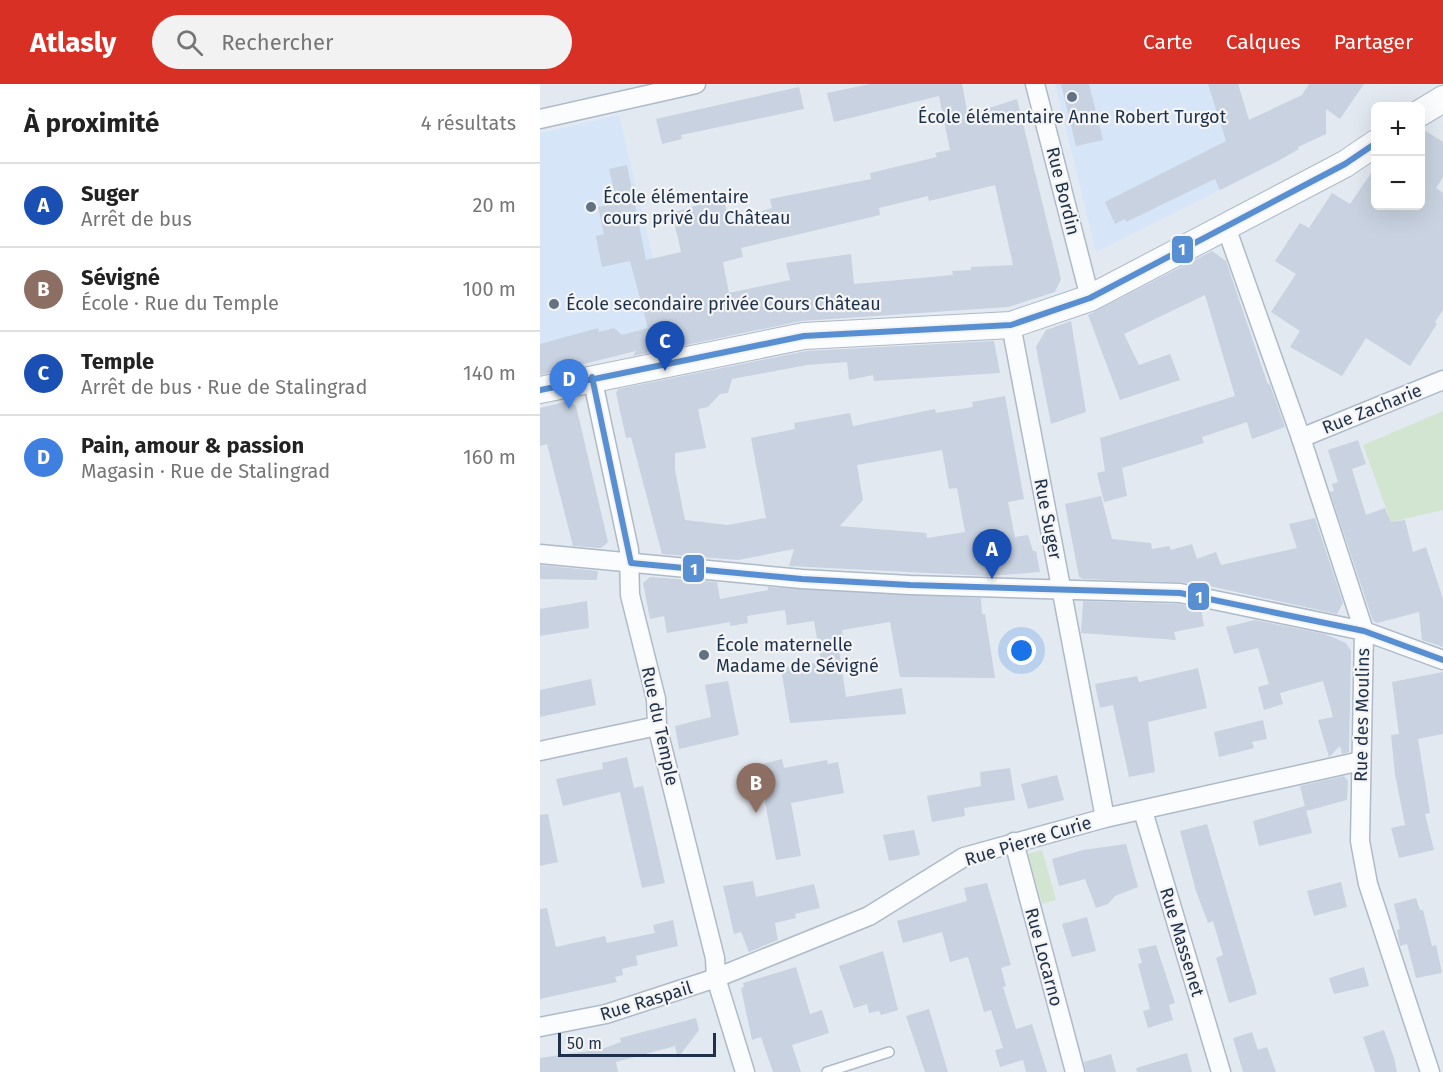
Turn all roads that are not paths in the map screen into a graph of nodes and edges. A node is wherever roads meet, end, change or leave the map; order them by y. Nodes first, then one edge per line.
1 (696, 84) edge
2 (1035, 84) edge
3 (1443, 99) edge
4 (1425, 110) edge
5 (540, 119) edge
6 (1371, 146) edge
7 (1226, 227) junction
8 (1090, 298) junction
9 (1011, 326) junction
10 (592, 377) junction
11 (1443, 380) edge
12 (540, 390) edge
13 (1301, 438) junction
14 (540, 554) edge
15 (632, 563) junction
16 (1061, 588) junction
17 (1364, 631) junction
18 (1443, 660) edge
19 (657, 726) junction
20 (540, 751) edge
21 (1361, 762) junction
22 (1143, 811) junction
23 (1105, 818) junction
24 (1014, 842) junction
25 (716, 978) junction
26 (540, 1027) edge
27 (889, 1052) dead end
28 (745, 1072) edge
29 (827, 1072) edge
30 (1075, 1072) edge
31 (1221, 1072) edge
32 (1430, 1072) edge

1 - 5 street
2 - 8 street, Rue Bordin
3 - 4 main road
6 - 7 main road
7 - 8 main road
7 - 13 street, Rue des Moulins
8 - 9 main road
9 - 10 main road
9 - 16 street, Rue Suger
10 - 12 main road
10 - 15 street, Rue du Temple
11 - 13 street, Rue Zacharie
13 - 17 street, Rue des Moulins
14 - 15 street
15 - 16 street
15 - 19 street, Rue du Temple
16 - 17 street
16 - 23 street, Rue Suger
17 - 18 street
17 - 21 street, Rue des Moulins
19 - 20 street
19 - 25 street, Rue du Temple
21 - 22 street, Rue Pierre Curie
21 - 32 street, Rue des Moulins
22 - 23 street, Rue Pierre Curie
22 - 31 street, Rue Massenet
23 - 24 street, Rue Pierre Curie
24 - 25 street, Rue Pierre Curie
24 - 30 street, Rue Locarno
25 - 26 street, Rue Raspail
25 - 28 street, Rue du Temple
27 - 29 lane

